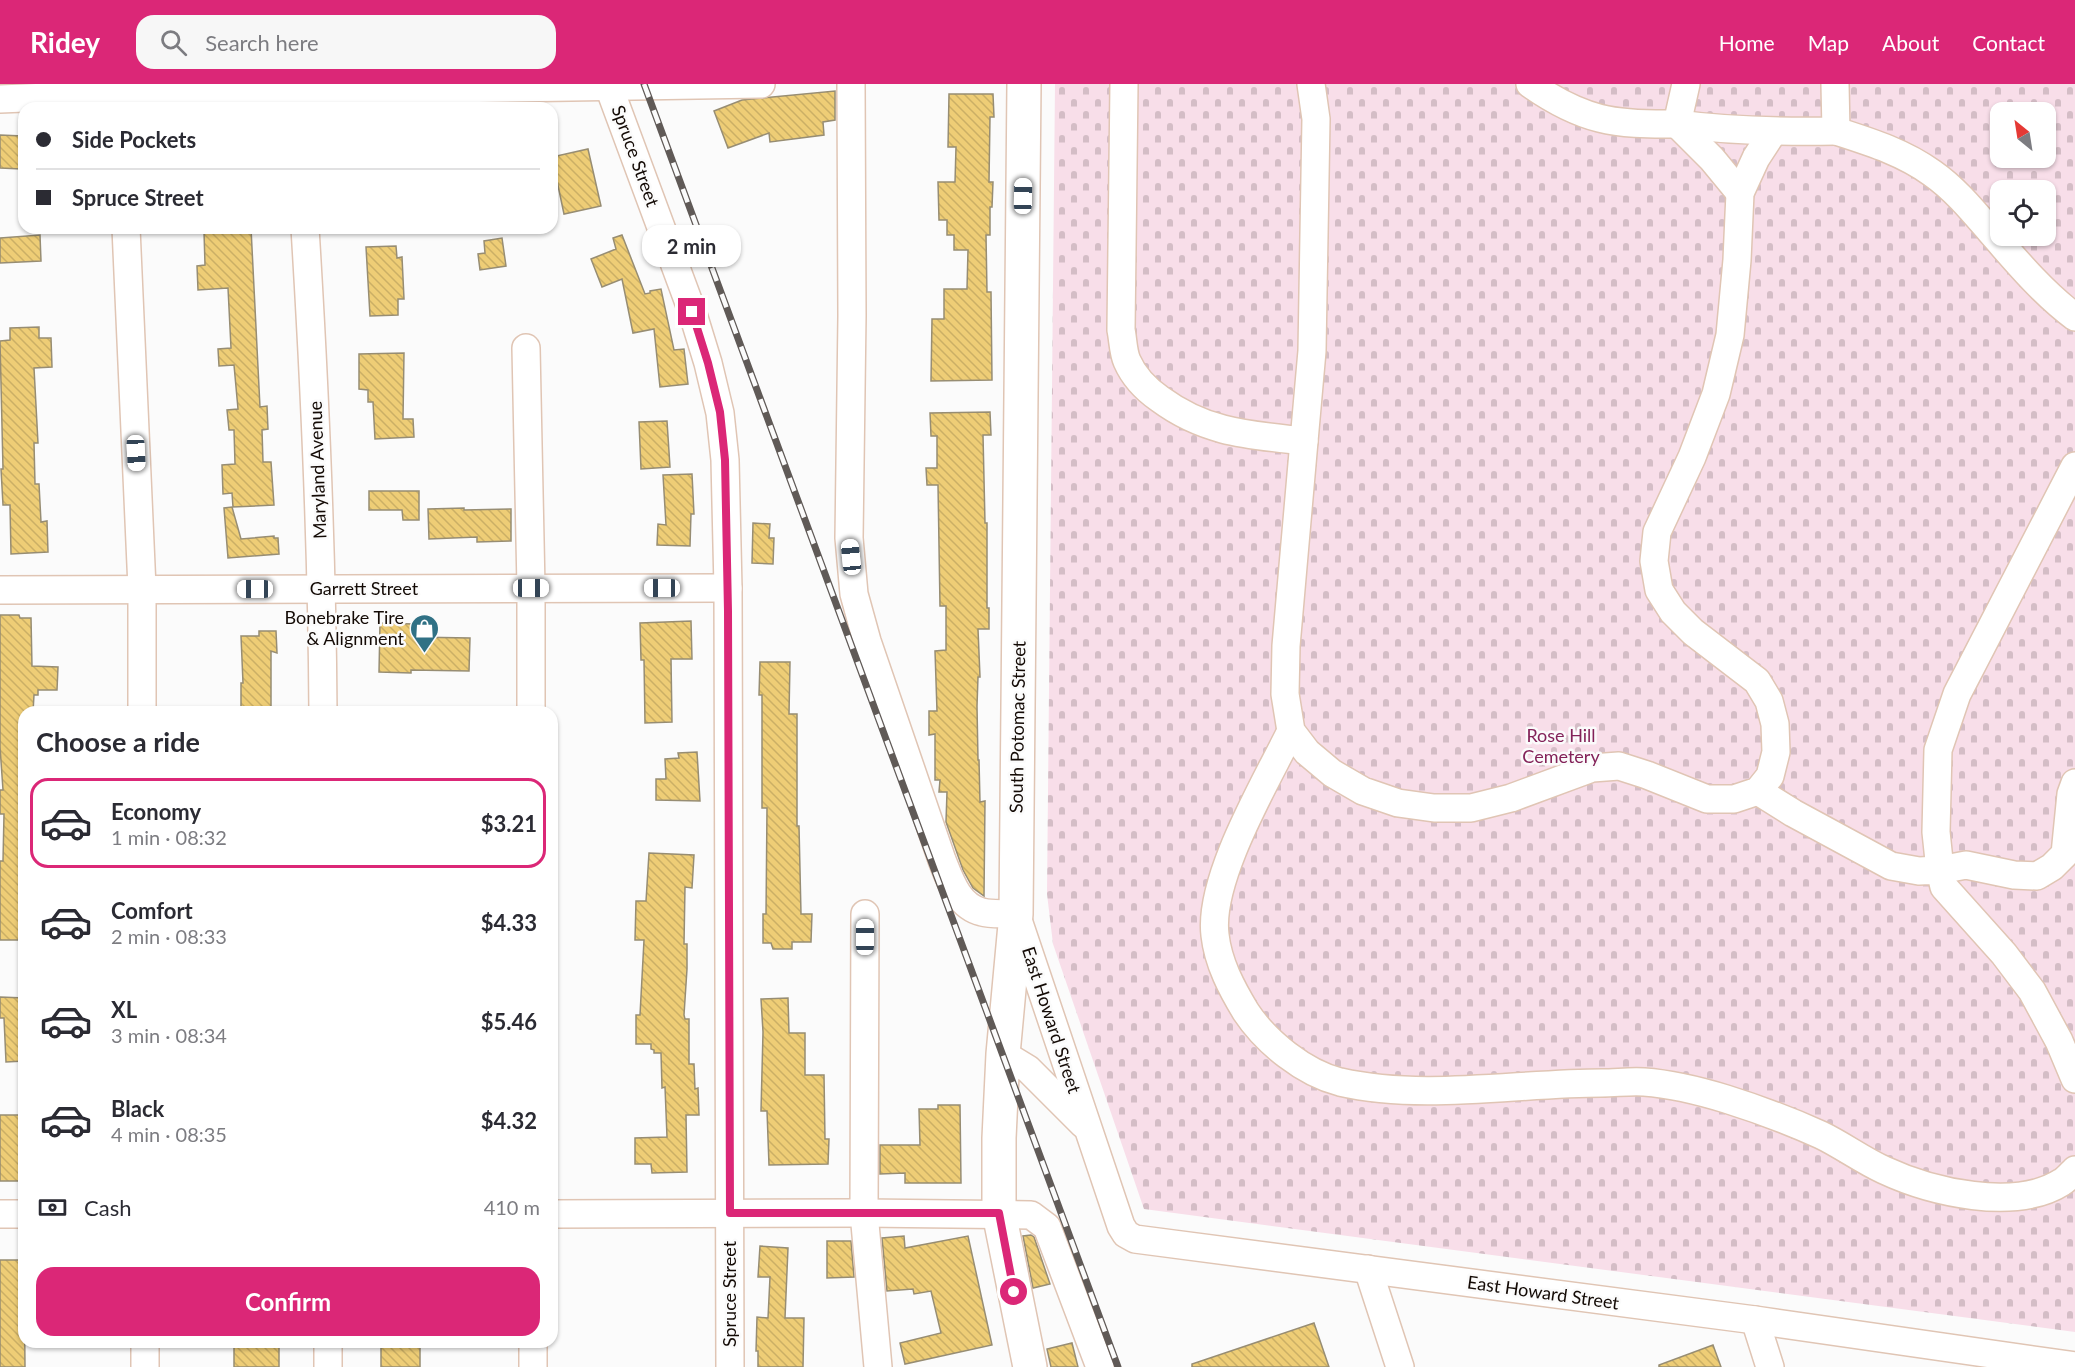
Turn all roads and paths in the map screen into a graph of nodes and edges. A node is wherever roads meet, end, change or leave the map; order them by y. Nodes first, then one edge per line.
1 (761, 84) edge
2 (851, 84) edge
3 (1024, 84) edge
4 (1124, 84) edge
5 (1311, 84) edge
6 (1530, 84) edge
7 (1686, 84) edge
8 (1834, 84) edge
9 (598, 86) edge
10 (297, 94) edge
11 (120, 95) edge
12 (0, 99) edge
13 (1677, 124) junction
14 (1836, 131) junction
15 (1773, 132) junction
16 (1740, 193) junction
17 (126, 234) edge
18 (305, 234) edge
19 (2075, 317) edge
20 (526, 348) dead end
21 (1304, 441) junction
22 (2075, 466) edge
23 (142, 588) junction
24 (531, 588) junction
25 (728, 588) junction
26 (322, 589) junction
27 (0, 590) edge
28 (142, 706) edge
29 (322, 706) edge
30 (531, 706) edge
31 (1291, 731) junction
32 (2075, 783) edge
33 (1758, 791) junction
34 (1940, 870) junction
35 (865, 914) dead end
36 (1016, 914) junction
37 (1003, 1054) junction
38 (2075, 1079) edge
39 (1086, 1127) junction
40 (2075, 1170) edge
41 (730, 1213) junction
42 (864, 1213) junction
43 (999, 1213) junction
44 (0, 1214) edge
45 (18, 1214) edge
46 (558, 1214) edge
47 (1368, 1269) junction
48 (1755, 1320) junction
49 (145, 1348) edge
50 (328, 1348) edge
51 (533, 1348) edge
52 (1951, 1358) edge
53 (2075, 1366) edge
54 (145, 1367) edge
55 (328, 1367) edge
56 (533, 1367) edge
57 (730, 1367) edge
58 (878, 1367) edge
59 (1030, 1367) edge
60 (1100, 1367) edge
61 (1400, 1367) edge
62 (1770, 1367) edge

1 - 9 street
2 - 36 street
3 - 36 main road, South Potomac Street
4 - 21 street
5 - 21 street
6 - 13 street
7 - 13 street
8 - 14 street
9 - 10 street
9 - 25 street, Spruce Street
10 - 11 street
11 - 12 street
13 - 15 street
13 - 16 street
14 - 15 street
14 - 19 street
15 - 16 street
16 - 33 street
17 - 23 street
18 - 26 street, Maryland Avenue
20 - 24 street
21 - 31 street
22 - 34 street
23 - 26 street, Garrett Street
23 - 27 street, Garrett Street
23 - 28 street
24 - 25 street, Garrett Street
24 - 26 street, Garrett Street
24 - 30 street
25 - 41 street, Spruce Street
26 - 29 street, Maryland Avenue
31 - 33 street
31 - 40 street
32 - 34 street
33 - 34 street
34 - 38 street
35 - 42 street
36 - 37 main road, South Potomac Street
36 - 39 street, East Howard Street
37 - 39 street, East Howard Street
37 - 43 main road, South Potomac Street
39 - 47 street, East Howard Street
41 - 42 street
41 - 46 street
41 - 57 street, Spruce Street
42 - 43 street
42 - 58 street
43 - 59 main road, South Potomac Street
43 - 60 street
44 - 45 street
47 - 48 street, East Howard Street
47 - 61 street
48 - 52 street, East Howard Street
48 - 62 street
49 - 54 street
50 - 55 street
51 - 56 street
52 - 53 street, East Howard Street

